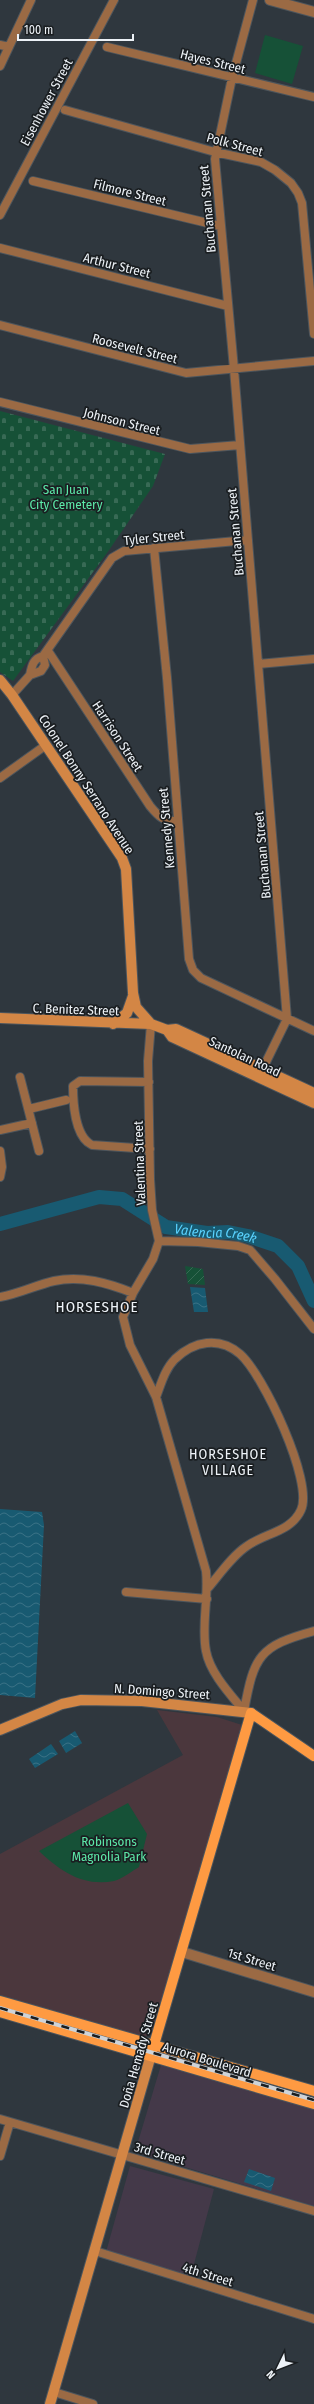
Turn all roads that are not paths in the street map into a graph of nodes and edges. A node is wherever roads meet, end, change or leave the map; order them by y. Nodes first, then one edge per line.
1 (31, 0) edge
2 (114, 0) edge
3 (253, 0) edge
4 (270, 0) edge
5 (314, 12) edge
6 (0, 45) edge
7 (9, 47) junction
8 (107, 47) dead end
9 (0, 66) edge
10 (232, 78) junction
11 (314, 97) edge
12 (65, 110) dead end
13 (215, 152) junction
14 (33, 181) dead end
15 (0, 215) edge
16 (220, 226) junction
17 (0, 248) edge
18 (228, 306) junction
19 (0, 325) edge
20 (314, 334) edge
21 (314, 361) edge
22 (234, 369) junction
23 (0, 402) edge
24 (240, 445) junction
25 (248, 540) junction
26 (154, 548) junction
27 (46, 653) junction
28 (314, 659) edge
29 (258, 664) junction
30 (0, 680) edge
31 (12, 695) junction
32 (46, 744) junction
33 (0, 778) edge
34 (178, 821) junction
35 (133, 993) junction
36 (0, 1018) edge
37 (287, 1019) junction
38 (113, 1024) junction
39 (150, 1024) junction
40 (167, 1030) junction
41 (314, 1031) edge
42 (266, 1062) dead end
43 (20, 1077) dead end
44 (149, 1082) junction
45 (314, 1093) edge
46 (66, 1100) dead end
47 (314, 1103) edge
48 (29, 1109) junction
49 (32, 1123) junction
50 (0, 1130) edge
51 (150, 1149) junction
52 (0, 1151) edge
53 (39, 1151) dead end
54 (0, 1177) edge
55 (159, 1241) junction
56 (133, 1293) junction
57 (0, 1297) edge
58 (314, 1329) edge
59 (156, 1397) junction
60 (208, 1588) junction
61 (126, 1592) dead end
62 (207, 1599) junction
63 (314, 1631) edge
64 (247, 1712) junction
65 (0, 1730) edge
66 (314, 1756) edge
67 (182, 1952) junction
68 (314, 1992) edge
69 (0, 2001) edge
70 (0, 2012) edge
71 (152, 2051) junction
72 (314, 2091) edge
73 (314, 2104) edge
74 (0, 2119) edge
75 (10, 2122) junction
76 (123, 2155) junction
77 (0, 2156) edge
78 (314, 2211) edge
79 (95, 2251) junction
80 (314, 2320) edge
81 (54, 2392) junction
82 (50, 2404) edge
83 (93, 2404) edge

1 - 7 street
2 - 15 street, Eisenhower Street
3 - 10 street, Buchanan Street
4 - 5 street
6 - 7 street
7 - 9 street
8 - 10 street, Hayes Street
10 - 11 street, Hayes Street
10 - 13 street, Buchanan Street
12 - 13 street, Polk Street
13 - 16 street, Buchanan Street
13 - 20 street, Polk Street
14 - 16 street, Filmore Street
16 - 18 street, Buchanan Street
17 - 18 street, Arthur Street
18 - 22 street, Buchanan Street
19 - 22 street, Roosevelt Street
21 - 22 street, Roosevelt Street
22 - 24 street, Buchanan Street
23 - 24 street, Johnson Street
24 - 25 street, Buchanan Street
25 - 26 street, Tyler Street
25 - 29 street, Buchanan Street
26 - 27 street, Tyler Street
26 - 34 street, Kennedy Street
27 - 31 street, Tyler Street
27 - 34 street, Harrison Street
28 - 29 street
29 - 37 street, Buchanan Street
30 - 31 main road, Colonel Bonny Serrano Avenue
31 - 32 main road, Colonel Bonny Serrano Avenue
32 - 33 street
32 - 35 main road, Colonel Bonny Serrano Avenue
34 - 37 street, Kennedy Street
35 - 38 main road
35 - 39 main road, Colonel Bonny Serrano Avenue
36 - 38 main road, C. Benitez Street
37 - 41 street, Kennedy Street
37 - 42 street
38 - 39 main road, C. Benitez Street
39 - 40 main road, Santolan Road
39 - 44 street, Valentina Street
40 - 45 main road, Santolan Road
40 - 47 main road, Santolan Road
43 - 48 street
44 - 51 street, Valentina Street
44 - 51 street
46 - 48 street
48 - 49 street
49 - 50 street
49 - 53 street
51 - 55 street, Valentina Street
52 - 54 street
55 - 56 street
55 - 58 street
56 - 57 street
56 - 59 street
59 - 60 street
59 - 60 street
60 - 62 street
61 - 62 street
62 - 64 street
63 - 64 street
64 - 65 main road, N. Domingo Street
64 - 66 main road, N. Domingo Street
64 - 67 main road, Doña Hemady Street
67 - 68 street, 1st Street
67 - 71 main road, Doña Hemady Street
69 - 71 main road, Aurora Boulevard
70 - 71 main road, Aurora Boulevard
71 - 72 main road, Aurora Boulevard
71 - 73 main road, Aurora Boulevard
71 - 76 main road, Doña Hemady Street
74 - 75 street, 3rd Street
75 - 76 street, 3rd Street
75 - 77 street
76 - 78 street, 3rd Street
76 - 79 main road, Doña Hemady Street
79 - 80 street, 4th Street
79 - 81 main road, Doña Hemady Street
81 - 82 main road, Doña Hemady Street
81 - 83 street

